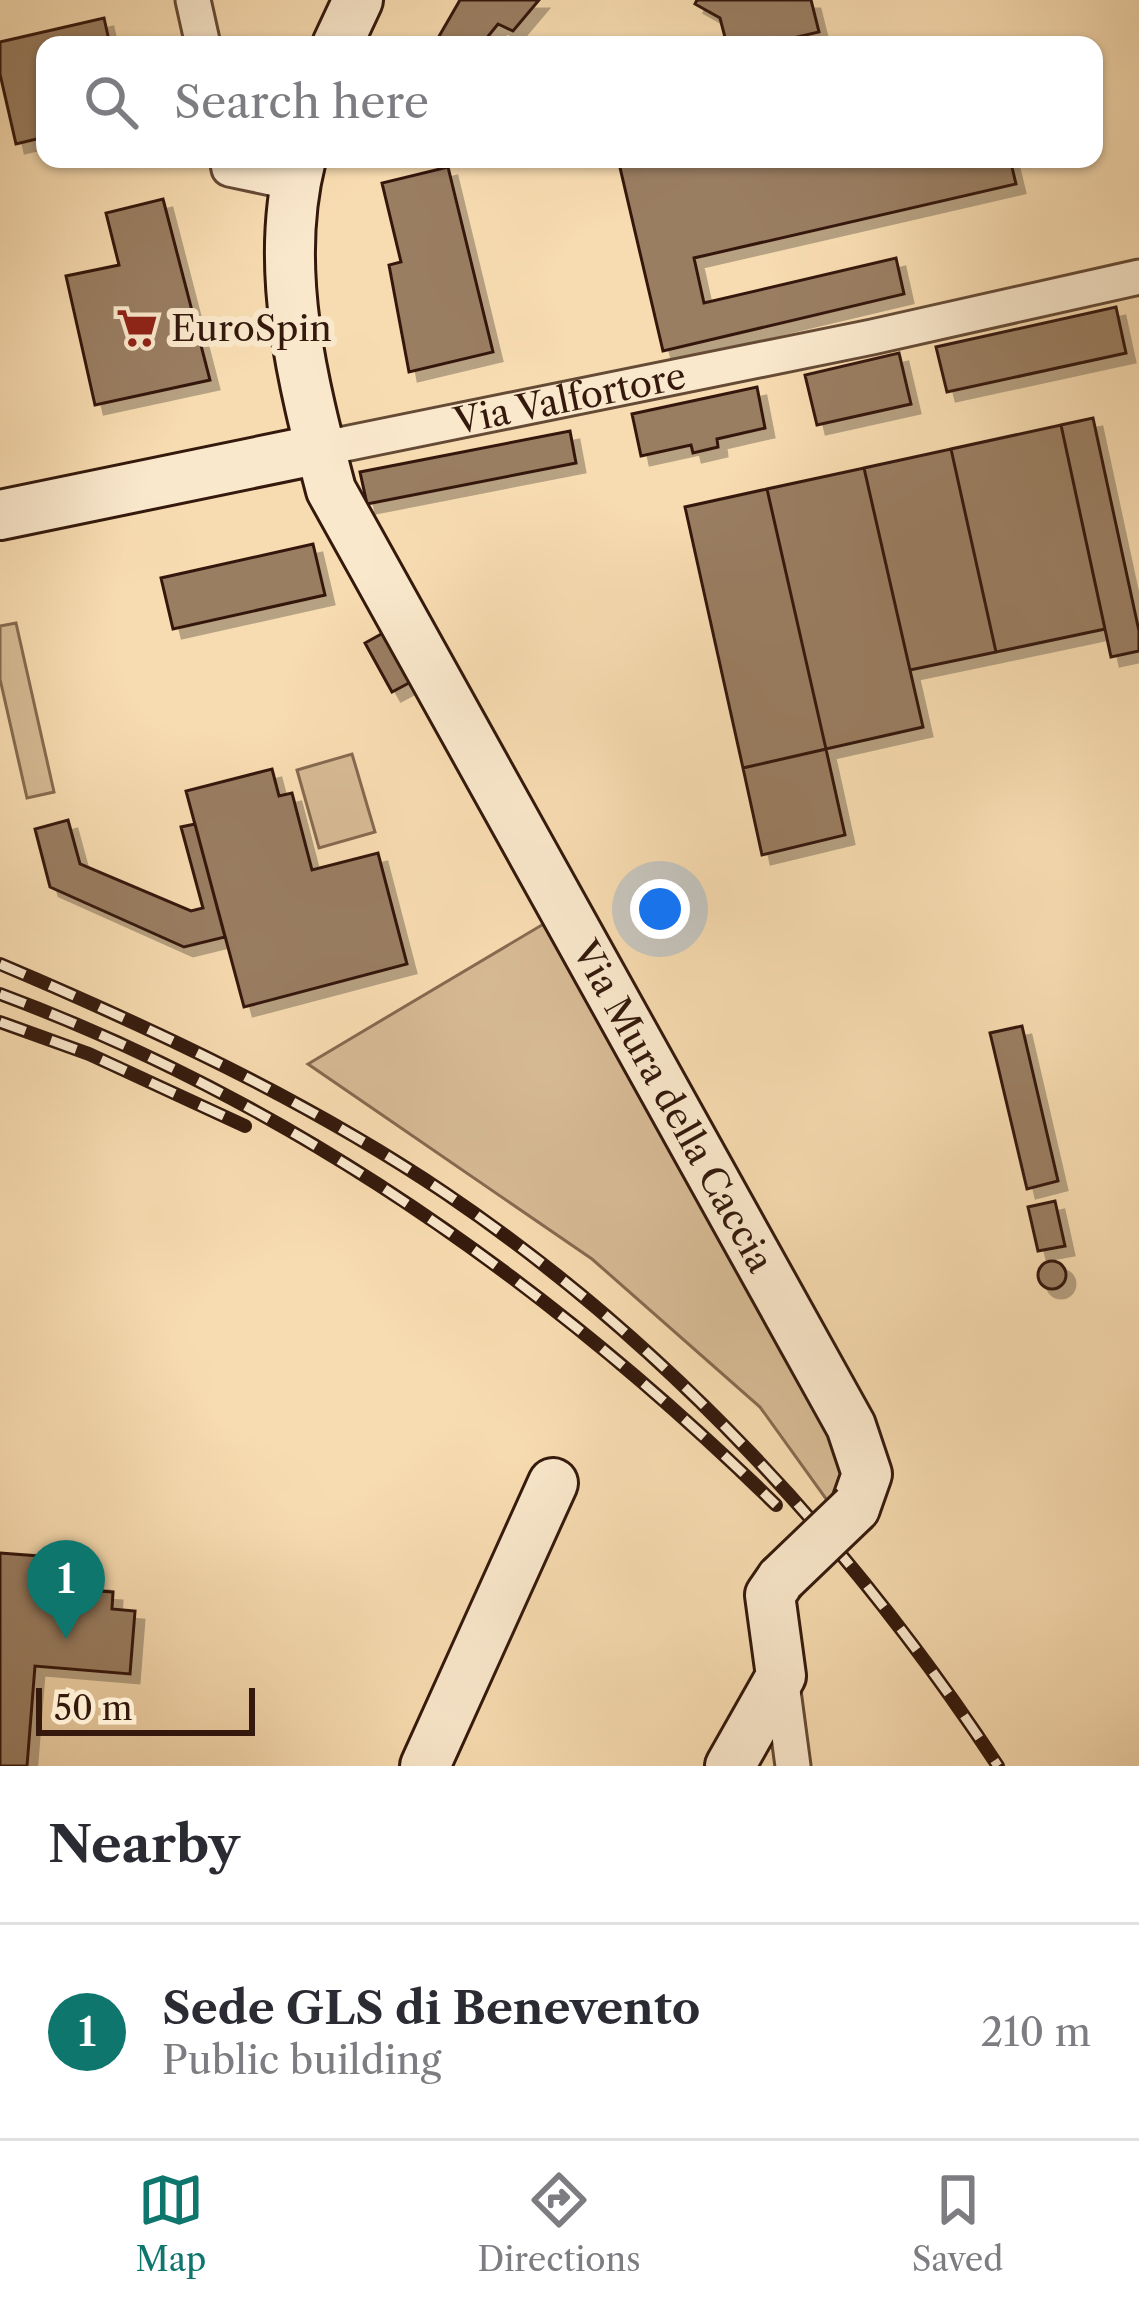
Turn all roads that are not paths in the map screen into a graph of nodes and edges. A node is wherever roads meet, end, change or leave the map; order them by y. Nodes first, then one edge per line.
1 (194, 0) edge
2 (358, 0) edge
3 (201, 36) edge
4 (342, 36) edge
5 (230, 168) edge
6 (298, 171) edge
7 (1139, 277) edge
8 (320, 448) junction
9 (0, 515) edge
10 (553, 1483) dead end
11 (781, 1676) junction
12 (424, 1766) edge
13 (730, 1766) edge
14 (793, 1766) edge

1 - 3 street
2 - 4 main road
5 - 6 street
6 - 8 main road, Via Mura della Caccia
7 - 8 street, Via Valfortore
8 - 9 main road, Via Valfortore
8 - 11 main road, Via Mura della Caccia, bridge
10 - 12 main road
11 - 13 main road
11 - 14 street, Via Mura della Caccia

